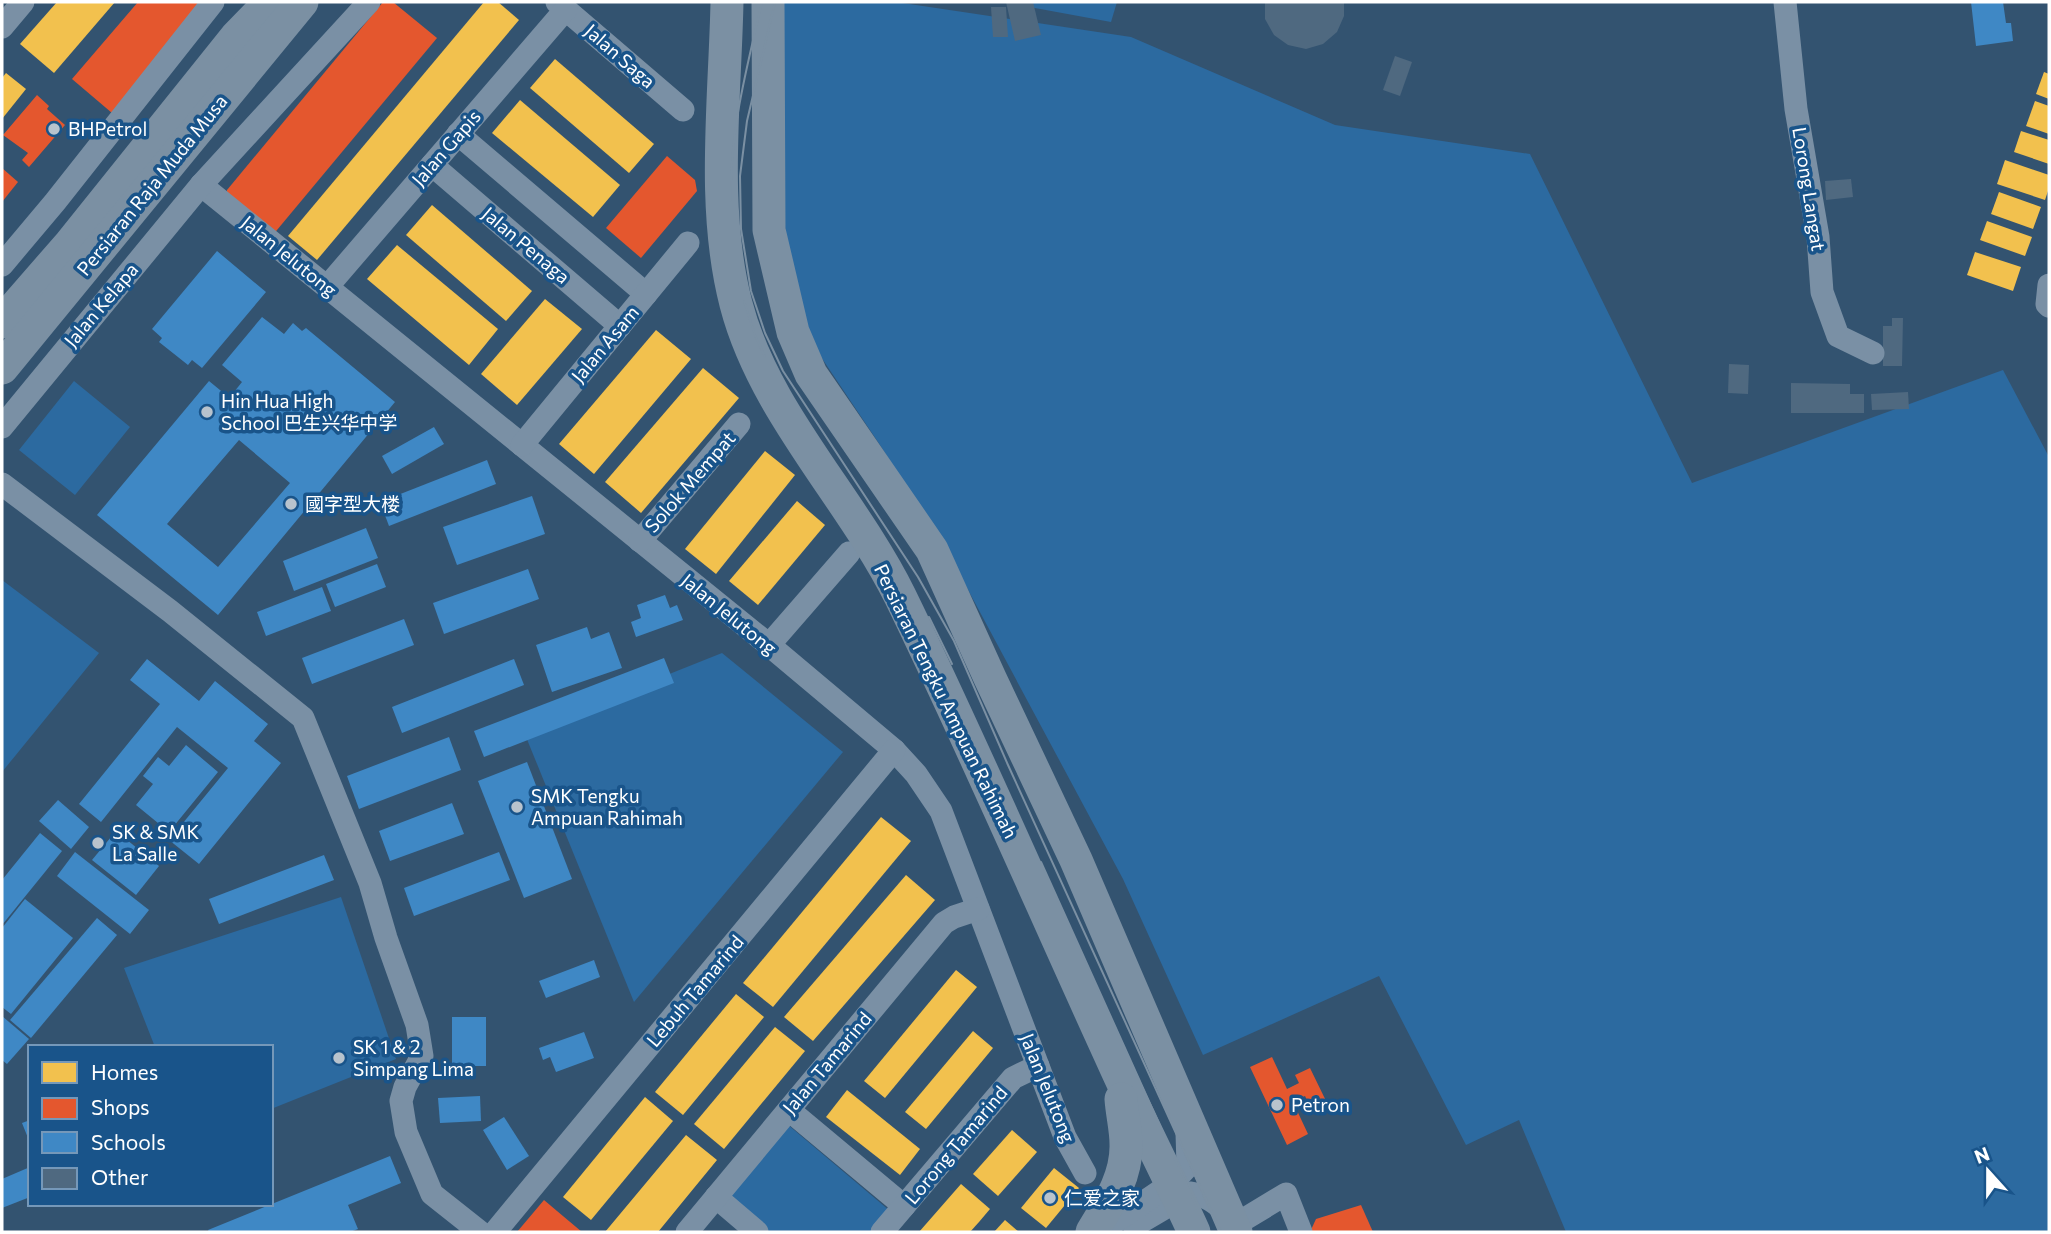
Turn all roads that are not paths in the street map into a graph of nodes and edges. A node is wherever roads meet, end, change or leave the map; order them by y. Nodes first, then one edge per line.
1 (23, 2) edge
2 (213, 2) edge
3 (259, 2) edge
4 (270, 2) edge
5 (302, 2) edge
6 (323, 2) edge
7 (369, 2) edge
8 (727, 2) edge
9 (768, 2) edge
10 (1785, 2) edge
11 (561, 6) edge
12 (2, 27) edge
13 (236, 37) junction
14 (683, 110) dead end
15 (196, 130) junction
16 (458, 134) junction
17 (432, 165) junction
18 (201, 184) junction
19 (688, 243) dead end
20 (2, 265) edge
21 (2049, 285) edge
22 (327, 287) junction
23 (646, 294) junction
24 (2049, 306) edge
25 (2, 322) edge
26 (620, 326) junction
27 (1873, 353) dead end
28 (2, 368) edge
29 (739, 424) dead end
30 (2, 427) edge
31 (522, 445) junction
32 (2, 484) edge
33 (640, 541) junction
34 (849, 553) dead end
35 (769, 645) junction
36 (894, 750) junction
37 (978, 909) junction
38 (1038, 1066) junction
39 (1117, 1071) junction
40 (789, 1110) junction
41 (1185, 1113) junction
42 (1085, 1173) dead end
43 (1176, 1191) junction
44 (716, 1197) junction
45 (904, 1206) junction
46 (1232, 1224) edge
47 (480, 1232) edge
48 (495, 1232) edge
49 (687, 1232) edge
50 (757, 1232) edge
51 (882, 1232) edge
52 (1092, 1232) edge
53 (1100, 1232) edge
54 (1115, 1232) edge
55 (1194, 1232) edge
56 (1301, 1232) edge

1 - 12 street
2 - 20 street
3 - 13 highway
4 - 13 highway, Persiaran Raja Muda Musa
5 - 15 highway, Persiaran Raja Muda Musa
6 - 15 highway
7 - 18 street, Jalan Kelapa
8 - 39 highway, Persiaran Tengku Ampuan Rahimah
9 - 41 highway
10 - 27 street, Lorong Langat
11 - 14 street, Jalan Saga
11 - 16 street, Jalan Gapis
13 - 25 highway, Persiaran Raja Muda Musa
15 - 28 highway, Persiaran Raja Muda Musa
16 - 17 street, Jalan Gapis
16 - 23 street
17 - 22 street, Jalan Gapis
17 - 26 street, Jalan Penaga
18 - 22 street, Jalan Jelutong
18 - 30 street, Jalan Kelapa
19 - 23 street, Jalan Asam
21 - 24 street
22 - 31 street, Jalan Jelutong
23 - 26 street, Jalan Asam
26 - 31 street, Jalan Asam
29 - 33 street, Solok Mempat
31 - 33 street, Jalan Jelutong
32 - 47 street
33 - 35 street, Jalan Jelutong
34 - 35 street
35 - 36 street, Jalan Jelutong
36 - 37 street, Jalan Jelutong
36 - 48 street, Lebuh Tamarind
37 - 38 street, Jalan Jelutong
37 - 40 street, Jalan Tamarind
38 - 42 street, Jalan Jelutong
38 - 45 street, Lorong Tamarind
39 - 43 highway, Persiaran Tengku Ampuan Rahimah
39 - 52 highway
40 - 44 street, Jalan Tamarind
40 - 45 street
41 - 43 street
41 - 46 highway
43 - 46 street
43 - 53 street
43 - 54 street
43 - 55 highway, Persiaran Tengku Ampuan Rahimah
44 - 49 street, Jalan Tamarind
44 - 50 street
45 - 51 street, Lorong Tamarind
46 - 56 street

